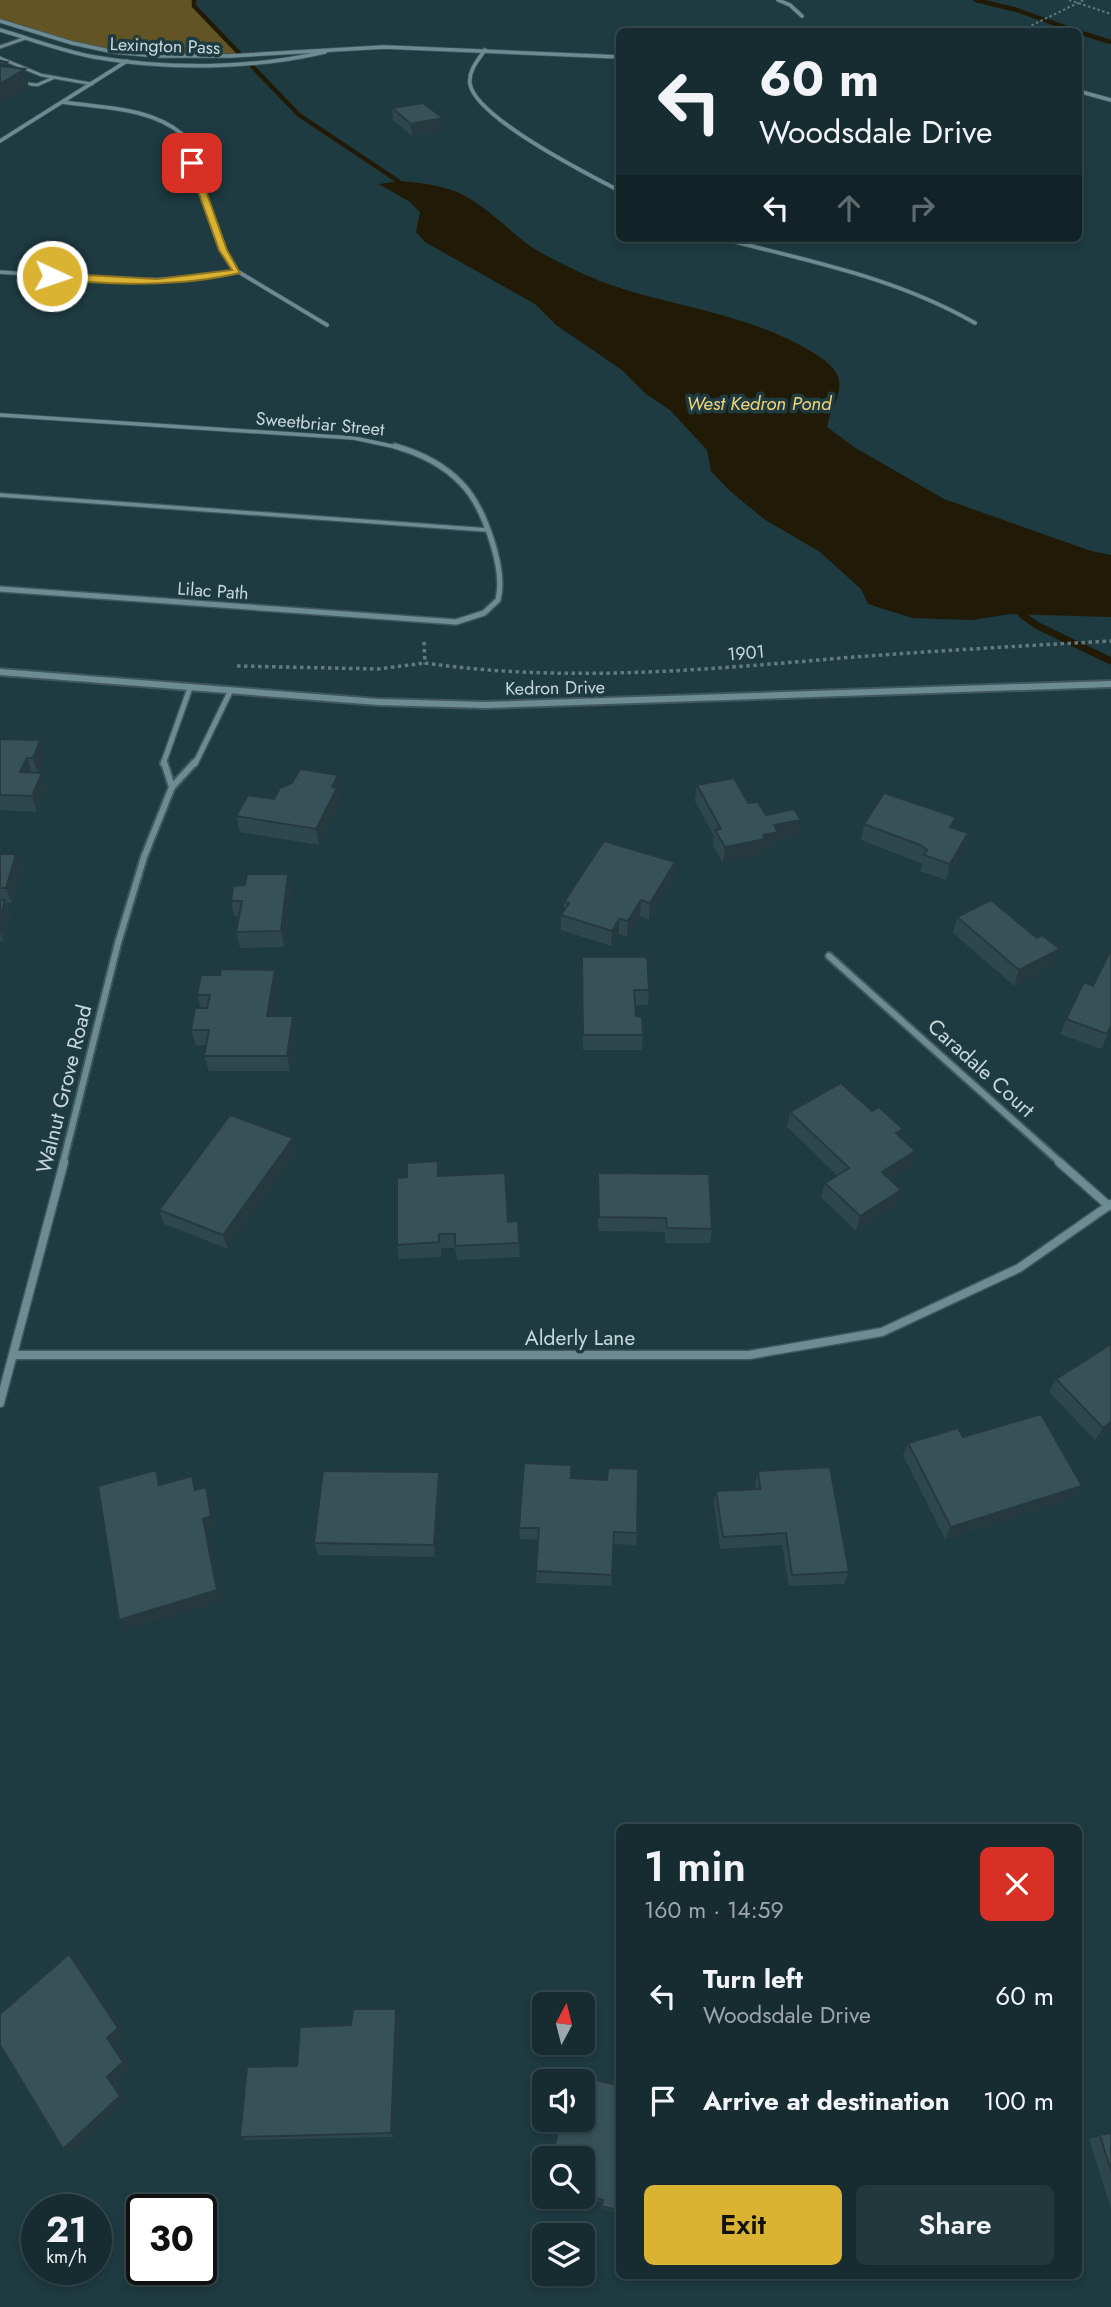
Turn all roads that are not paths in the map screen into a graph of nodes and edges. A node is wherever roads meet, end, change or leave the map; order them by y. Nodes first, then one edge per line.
1 (778, 0) edge
2 (802, 16) dead end
3 (0, 21) edge
4 (0, 30) edge
5 (43, 33) junction
6 (26, 38) junction
7 (0, 47) edge
8 (332, 50) junction
9 (485, 50) junction
10 (136, 54) junction
11 (616, 57) edge
12 (0, 58) edge
13 (127, 61) junction
14 (18, 78) edge
15 (53, 78) junction
16 (92, 84) junction
17 (1082, 92) edge
18 (1111, 100) edge
19 (63, 102) junction
20 (0, 141) edge
21 (616, 189) edge
22 (735, 242) edge
23 (237, 271) junction
24 (0, 272) edge
25 (975, 323) dead end
26 (327, 325) dead end
27 (0, 415) edge
28 (0, 495) edge
29 (486, 530) junction
30 (0, 589) edge
31 (424, 621) joint
32 (0, 672) edge
33 (1111, 684) edge
34 (190, 688) junction
35 (229, 692) junction
36 (172, 787) junction
37 (829, 956) dead end
38 (1110, 1205) edge
39 (13, 1355) junction
40 (0, 1403) edge

1 - 2 street
3 - 5 street, Lexington Pass
4 - 6 street, Lexington Pass
5 - 6 street
5 - 10 street, Lexington Pass
6 - 7 lane
6 - 13 street, Lexington Pass
8 - 9 street, Lexington Pass
8 - 10 street, Lexington Pass
8 - 13 street, Lexington Pass
9 - 11 street, Lexington Pass
9 - 21 street
10 - 13 street
12 - 15 lane
13 - 16 street
14 - 15 lane
15 - 16 lane
16 - 19 street
17 - 18 street
19 - 20 street
19 - 23 street
22 - 25 street
23 - 24 street
23 - 26 street
27 - 29 street, Sweetbriar Street
28 - 29 lane
29 - 31 street, Sweetbriar Street
30 - 31 street, Lilac Path
32 - 34 street, Kedron Drive
33 - 35 street, Kedron Drive
34 - 35 street, Kedron Drive
34 - 36 street
35 - 36 street, Walnut Grove Road
36 - 39 street, Walnut Grove Road
37 - 38 street, Caradale Court
38 - 39 street, Alderly Lane
39 - 40 street, Walnut Grove Road

